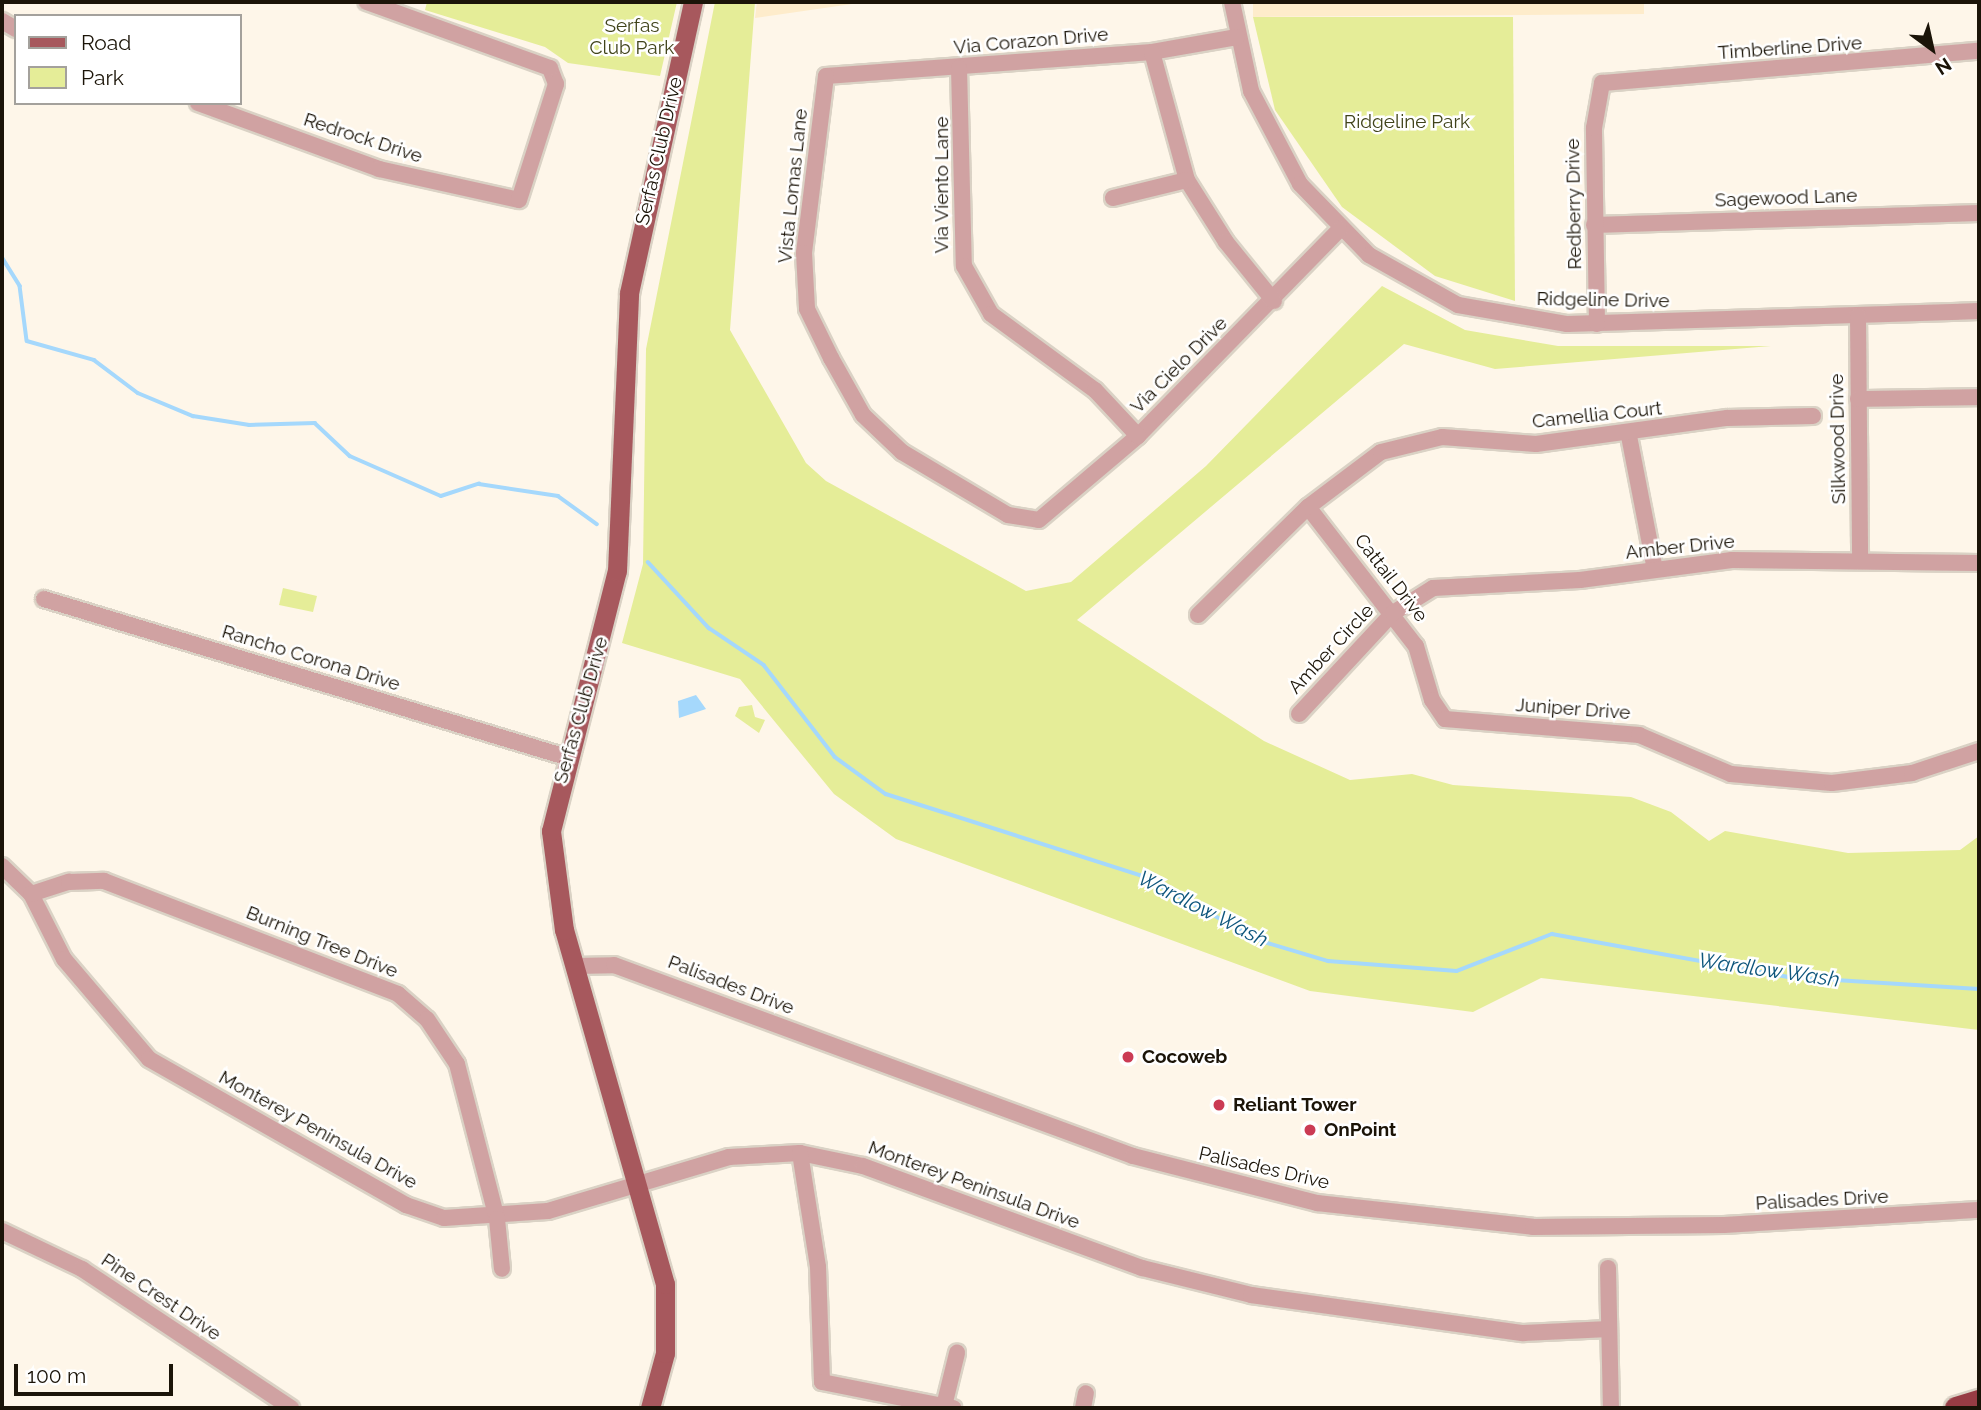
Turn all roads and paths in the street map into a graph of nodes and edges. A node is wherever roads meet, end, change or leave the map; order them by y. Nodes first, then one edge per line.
1 (367, 2) edge
2 (693, 2) edge
3 (1233, 2) edge
4 (415, 10) edge
5 (1237, 37) junction
6 (1979, 51) edge
7 (1152, 52) junction
8 (959, 68) junction
9 (826, 76) joint
10 (1602, 83) joint
11 (203, 105) edge
12 (1187, 180) junction
13 (1113, 198) dead end
14 (1979, 213) edge
15 (1594, 225) junction
16 (1339, 230) junction
17 (1274, 300) junction
18 (1979, 311) edge
19 (1858, 316) junction
20 (1597, 324) junction
21 (1979, 397) edge
22 (1858, 399) junction
23 (1813, 416) dead end
24 (1138, 436) junction
25 (1629, 436) junction
26 (1308, 507) junction
27 (1038, 520) joint
28 (1860, 561) junction
29 (1979, 564) edge
30 (1655, 570) junction
31 (44, 599) dead end
32 (1393, 612) junction
33 (1198, 615) dead end
34 (1299, 714) dead end
35 (1446, 719) joint
36 (1979, 751) edge
37 (566, 757) junction
38 (2, 866) edge
39 (31, 894) junction
40 (575, 965) junction
41 (800, 1153) junction
42 (639, 1188) junction
43 (1979, 1210) edge
44 (497, 1219) junction
45 (2, 1231) edge
46 (1608, 1268) dead end
47 (502, 1269) dead end
48 (1609, 1329) junction
49 (957, 1353) dead end
50 (1979, 1401) edge
51 (949, 1407) edge
52 (291, 1408) edge
53 (650, 1408) edge
54 (1611, 1408) edge
55 (1956, 1408) edge

1 - 4 street
2 - 37 main road, Serfas Club Drive
3 - 5 street, Ridgeline Drive
4 - 11 street, Redrock Drive
5 - 7 street, Via Corazon Drive
5 - 16 street, Ridgeline Drive
6 - 10 street, Timberline Drive
7 - 8 street, Via Corazon Drive
7 - 12 street
8 - 9 street, Via Corazon Drive
8 - 24 street, Via Viento Lane
9 - 27 street, Vista Lomas Lane
10 - 15 street, Redberry Drive
12 - 13 street
12 - 17 street
14 - 15 street, Sagewood Lane
15 - 20 street, Redberry Drive
16 - 17 street, Via Cielo Drive
16 - 20 street, Ridgeline Drive
17 - 24 street, Via Cielo Drive
18 - 19 street, Ridgeline Drive
19 - 20 street, Ridgeline Drive
19 - 22 street, Silkwood Drive
21 - 22 street
22 - 28 street, Silkwood Drive
23 - 25 street, Camellia Court
24 - 27 street, Via Cielo Drive
25 - 26 street, Camellia Court
25 - 30 street
26 - 32 street, Cattail Drive
26 - 33 street, Camellia Court
28 - 29 street, Amber Drive
28 - 30 street, Amber Drive
30 - 32 street, Amber Drive
31 - 37 street, Rancho Corona Drive
32 - 34 street, Amber Circle
32 - 35 street, Cattail Drive
35 - 36 street, Juniper Drive
37 - 40 main road, Serfas Club Drive
38 - 39 street
39 - 44 street, Monterey Peninsula Drive
39 - 44 street, Burning Tree Drive
40 - 42 main road, Serfas Club Drive
40 - 43 street, Palisades Drive
41 - 42 street, Monterey Peninsula Drive
41 - 48 street, Monterey Peninsula Drive
41 - 51 street
42 - 44 street, Monterey Peninsula Drive
42 - 53 main road, Serfas Club Drive
44 - 47 street, Burning Tree Drive
45 - 52 street, Pine Crest Drive
46 - 48 street
48 - 54 street
49 - 51 street
50 - 55 highway

